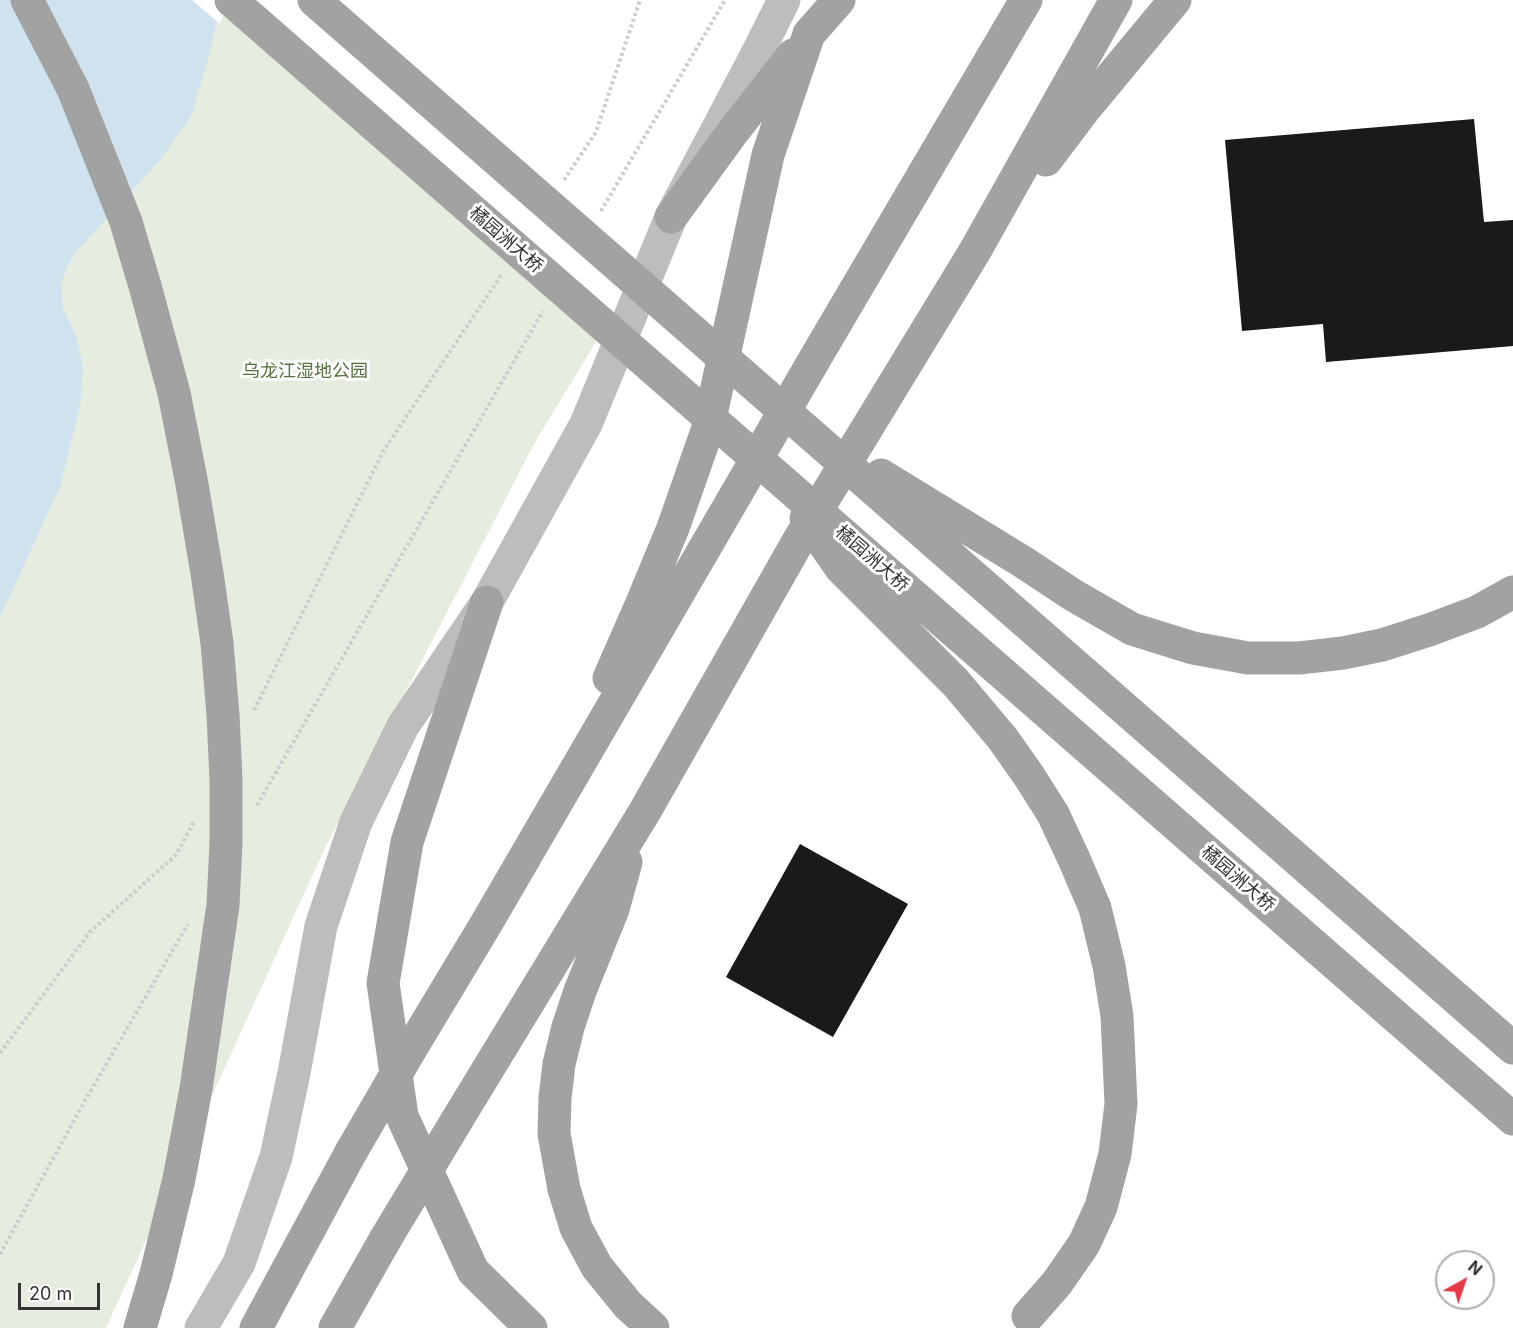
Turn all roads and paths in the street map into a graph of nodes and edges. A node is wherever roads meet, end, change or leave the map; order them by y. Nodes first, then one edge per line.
1 (27, 0) edge
2 (231, 0) edge
3 (314, 0) edge
4 (640, 0) edge
5 (725, 0) edge
6 (784, 0) edge
7 (838, 0) edge
8 (1026, 0) edge
9 (1116, 0) edge
10 (1175, 0) edge
11 (809, 34) junction
12 (563, 182) dead end
13 (598, 216) dead end
14 (671, 217) junction
15 (975, 251) junction
16 (503, 272) dead end
17 (544, 308) dead end
18 (810, 433) junction
19 (775, 475) junction
20 (1513, 591) edge
21 (487, 602) junction
22 (252, 713) dead end
23 (255, 809) dead end
24 (645, 811) junction
25 (198, 814) dead end
26 (190, 920) dead end
27 (486, 924) junction
28 (1513, 1048) edge
29 (0, 1053) edge
30 (1513, 1119) edge
31 (0, 1254) edge
32 (473, 1271) junction
33 (1020, 1322) edge
34 (140, 1328) edge
35 (201, 1328) edge
36 (256, 1328) edge
37 (335, 1328) edge
38 (502, 1328) edge
39 (531, 1328) edge
40 (653, 1328) edge

1 - 34 highway, bridge
2 - 19 highway, 橘园洲大桥, bridge
3 - 18 highway, bridge
4 - 12 path
5 - 13 path
6 - 14 main road
7 - 11 highway
8 - 27 highway
9 - 15 highway
10 - 15 highway
11 - 14 highway
11 - 27 highway
14 - 21 main road
15 - 24 highway
16 - 22 path
17 - 23 path
18 - 20 highway, bridge
18 - 28 highway, bridge
19 - 30 highway, 橘园洲大桥, bridge
19 - 33 highway, bridge
21 - 32 highway
21 - 35 main road
24 - 37 highway, bridge
24 - 40 highway
25 - 29 path
26 - 31 path
27 - 36 highway, bridge
32 - 38 highway
32 - 39 highway

